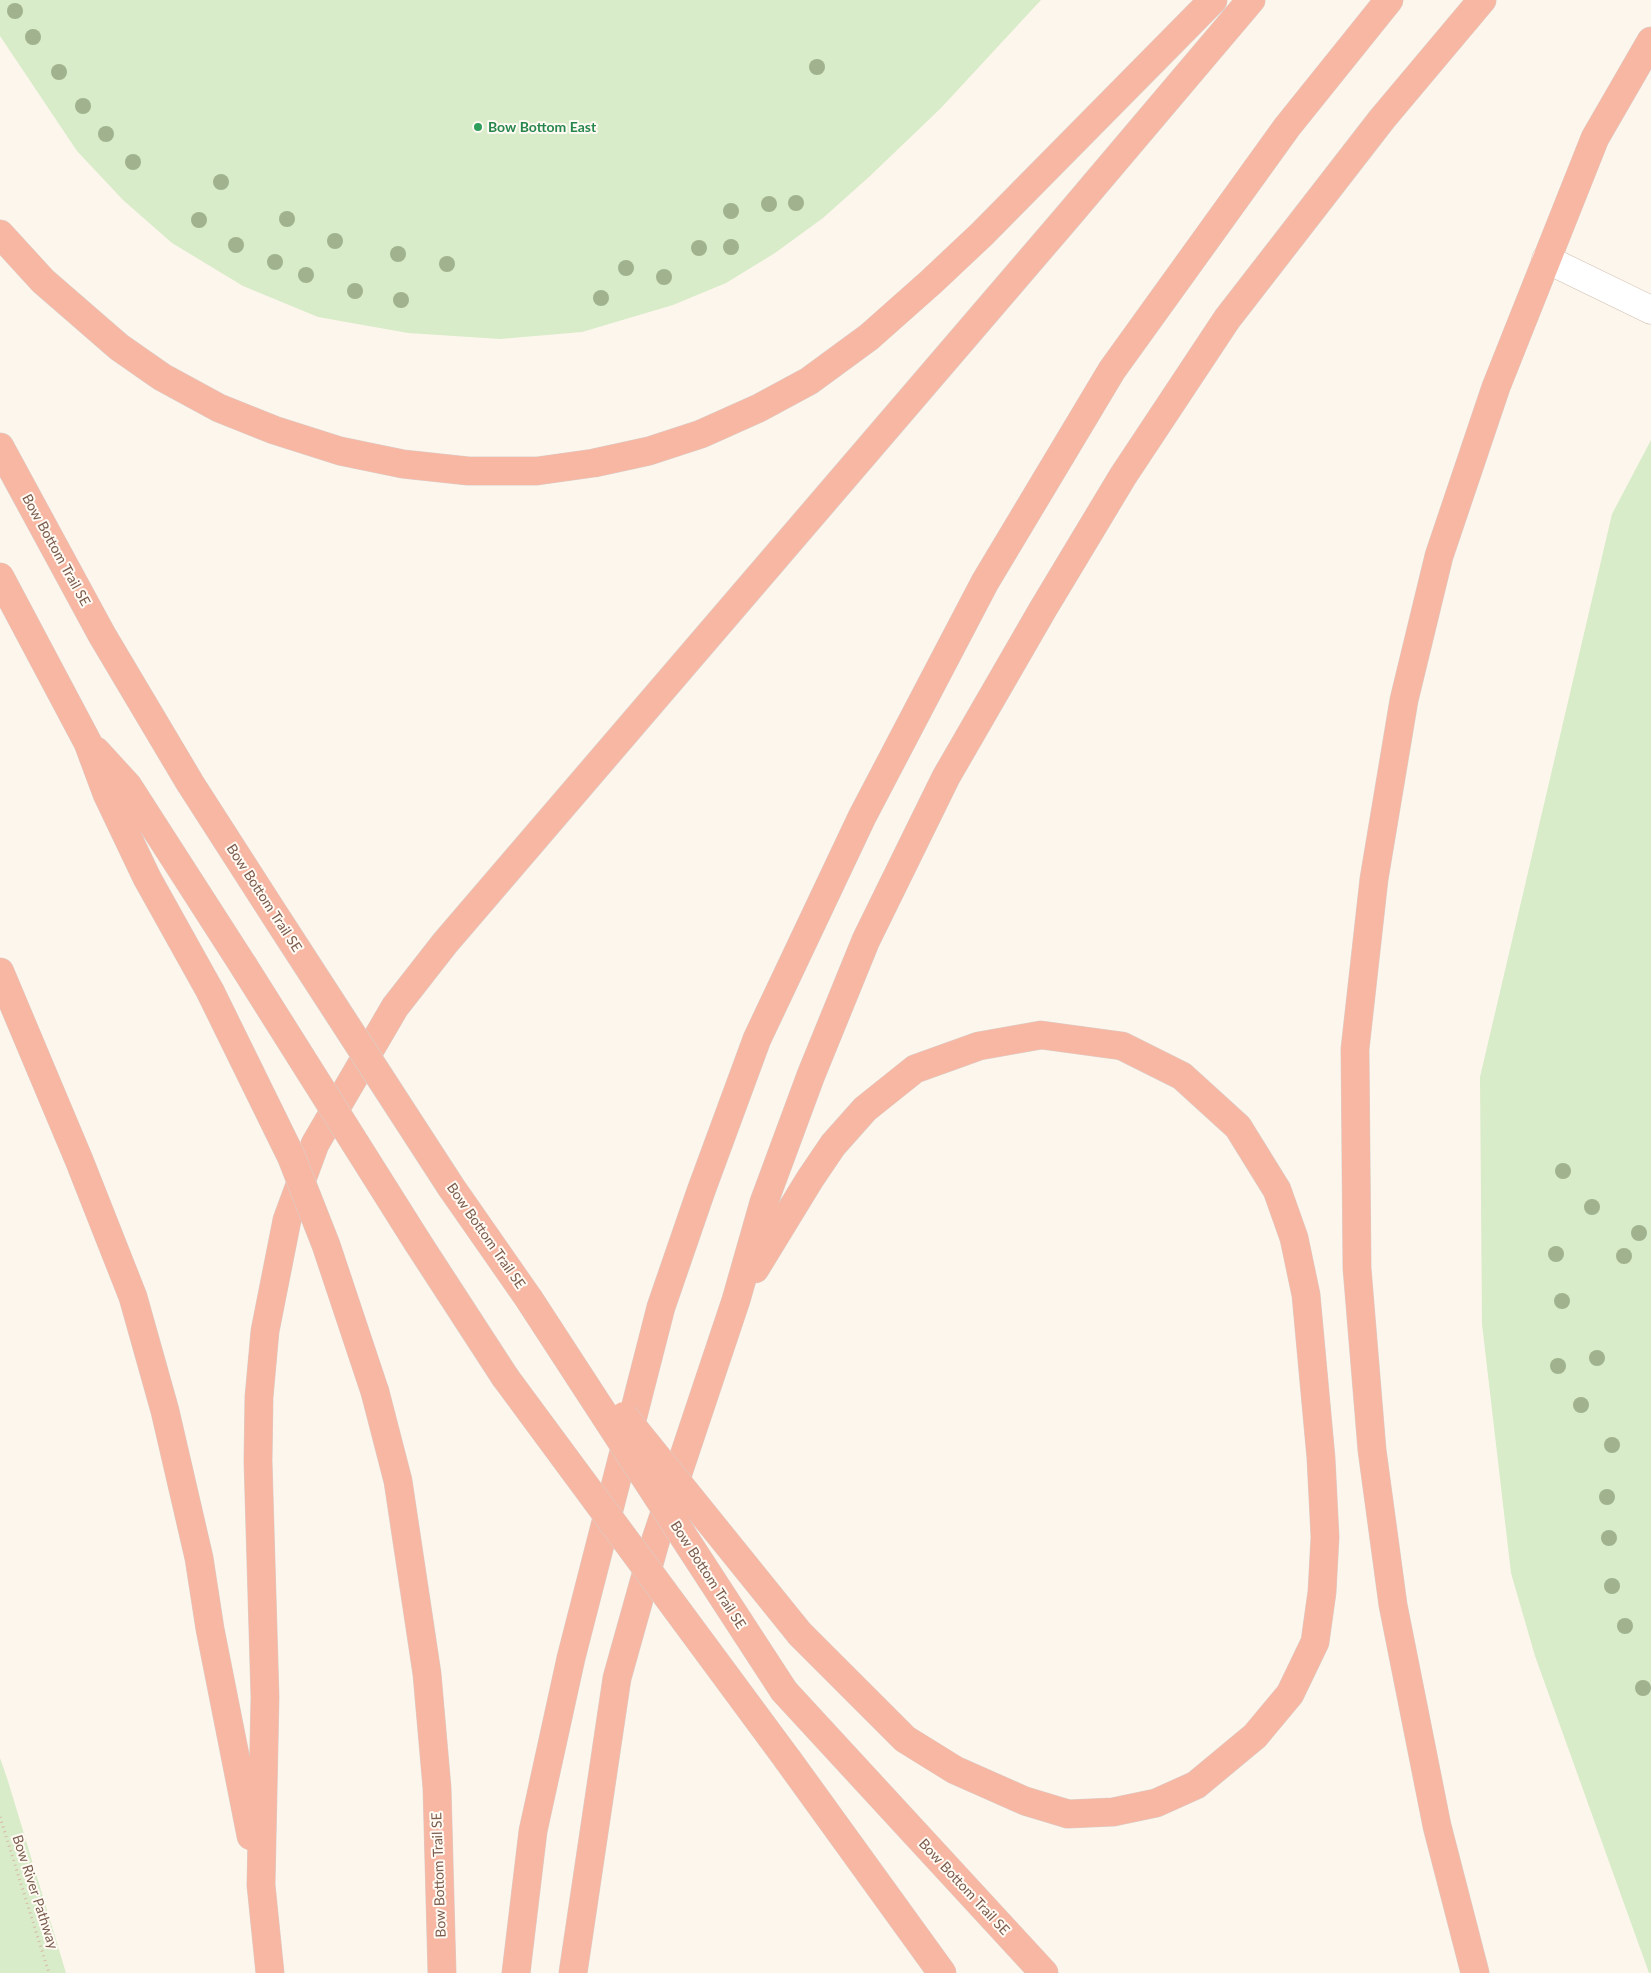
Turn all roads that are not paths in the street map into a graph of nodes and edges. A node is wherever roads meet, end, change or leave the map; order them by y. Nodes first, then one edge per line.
1 (1213, 0) edge
2 (1251, 0) edge
3 (1389, 0) edge
4 (1482, 0) edge
5 (1651, 41) edge
6 (0, 234) edge
7 (1546, 259) junction
8 (1651, 310) edge
9 (0, 447) edge
10 (0, 578) edge
11 (88, 743) junction
12 (0, 972) edge
13 (530, 1299) junction
14 (736, 1300) junction
15 (261, 1885) junction
16 (270, 1973) edge
17 (442, 1973) edge
18 (516, 1973) edge
19 (573, 1973) edge
20 (942, 1973) edge
21 (1044, 1973) edge
22 (1475, 1973) edge

1 - 6 highway
2 - 15 highway
3 - 18 highway
4 - 14 highway
5 - 7 highway
7 - 8 lane
7 - 22 highway
9 - 13 highway, Bow Bottom Trail SE, bridge
10 - 11 highway, Bow Bottom Trail SE
11 - 17 highway, Bow Bottom Trail SE, bridge
11 - 20 highway, bridge
12 - 15 highway
13 - 14 highway, bridge
13 - 21 highway, Bow Bottom Trail SE, bridge
14 - 19 highway
15 - 16 highway

